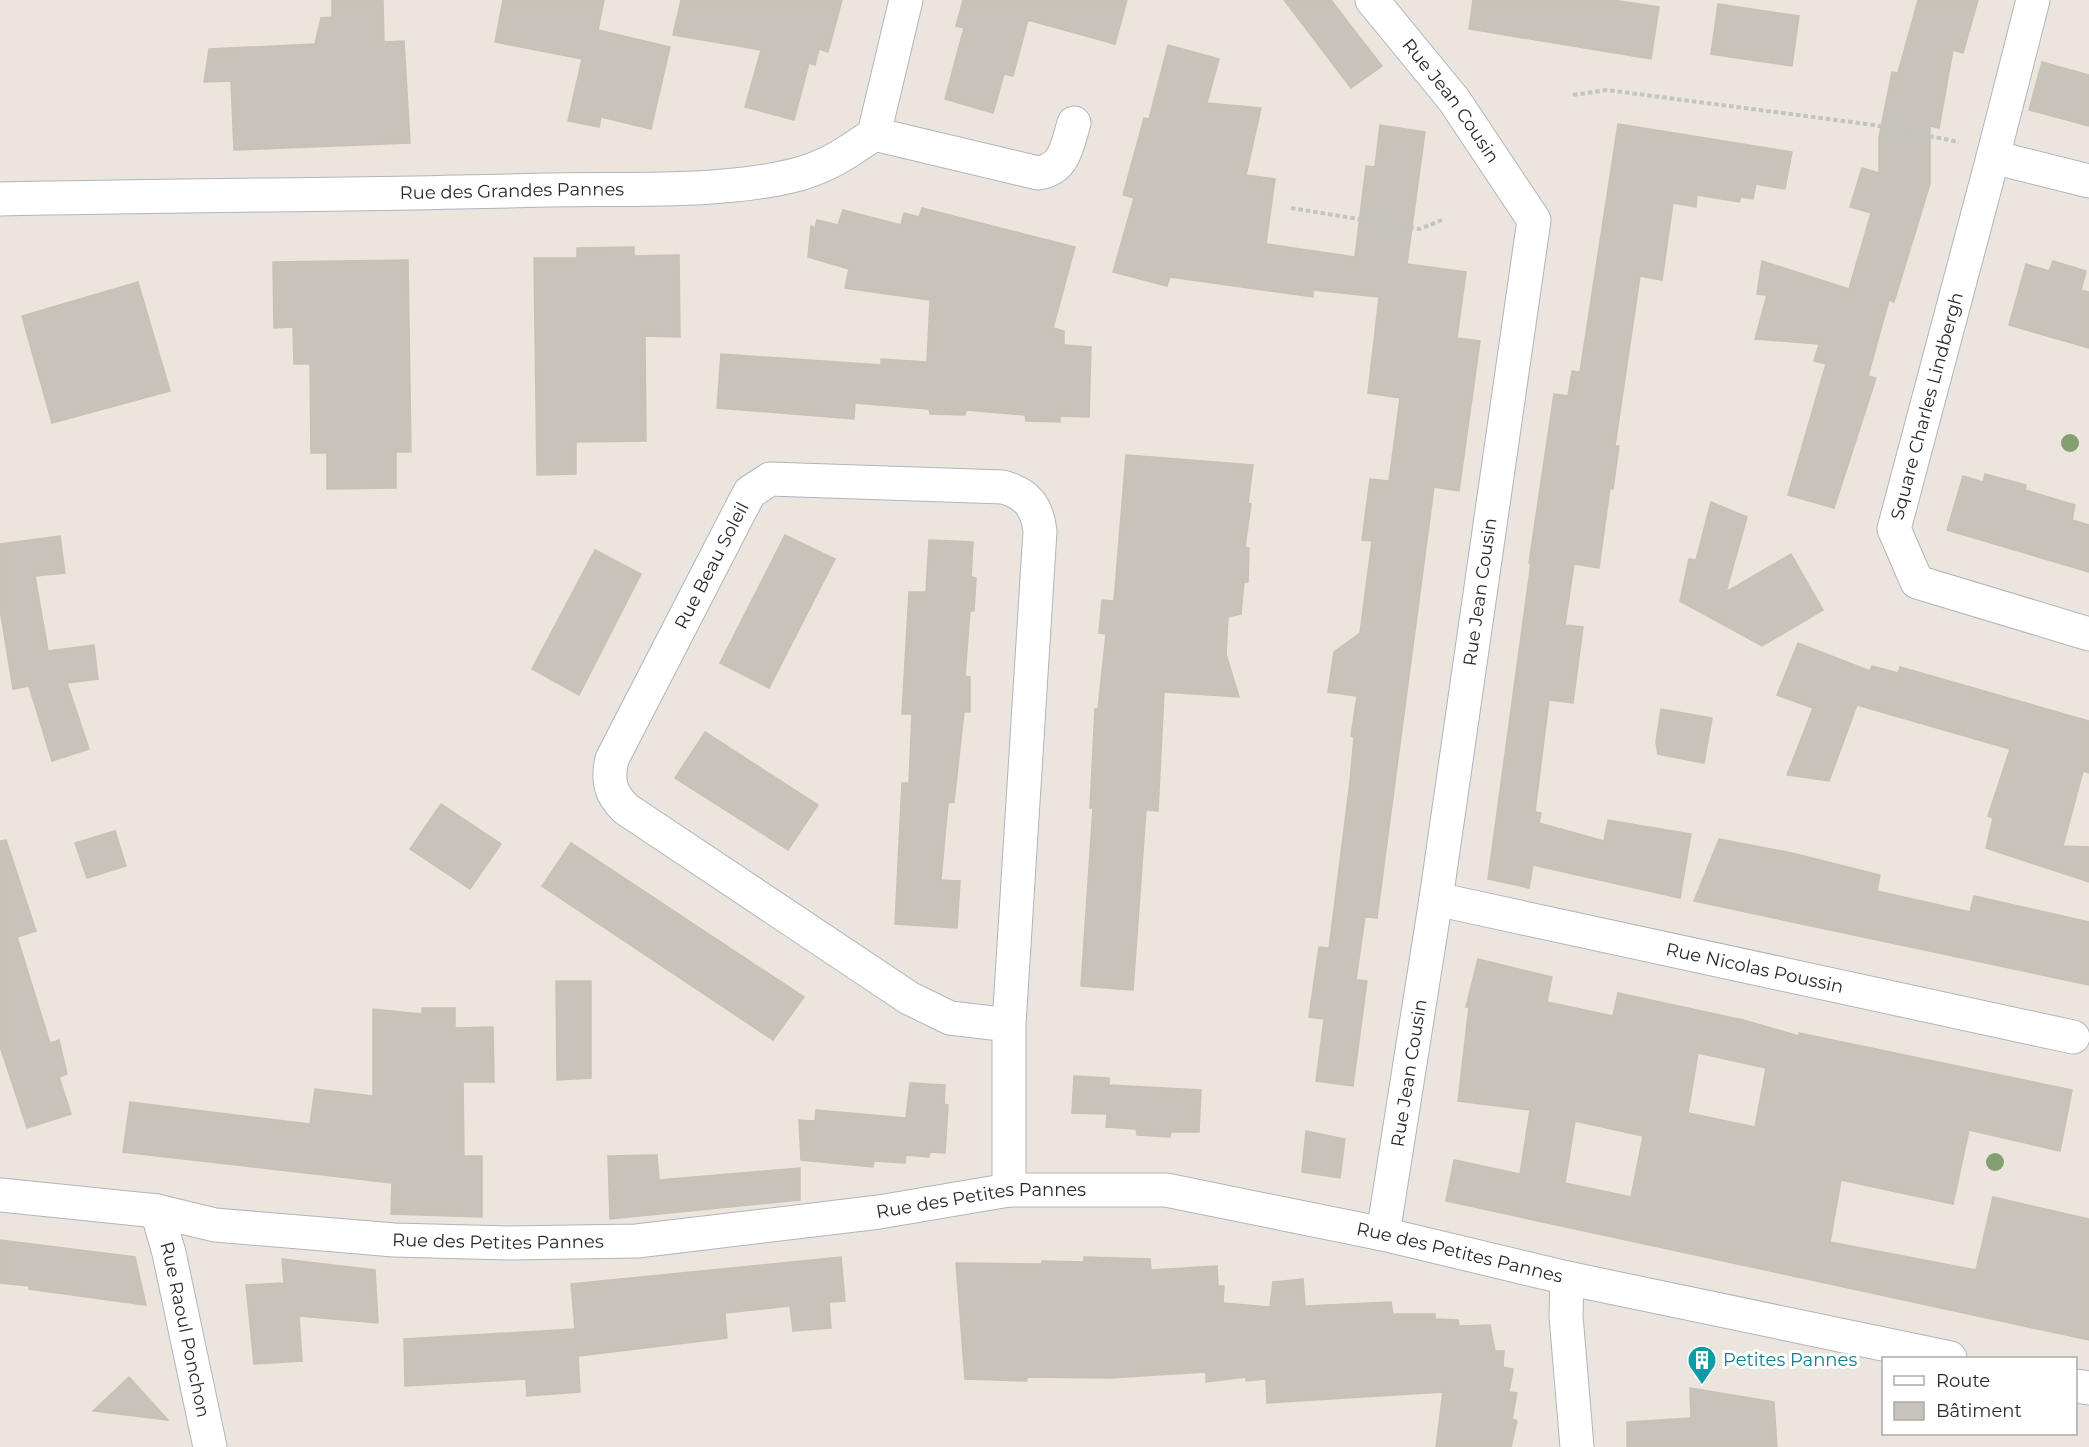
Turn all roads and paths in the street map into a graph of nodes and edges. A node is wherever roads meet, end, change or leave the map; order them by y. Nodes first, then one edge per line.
1 (906, 0) edge
2 (1372, 0) edge
3 (2033, 0) edge
4 (1573, 95) dead end
5 (1074, 123) dead end
6 (874, 134) junction
7 (1963, 143) dead end
8 (1994, 157) junction
9 (2089, 181) edge
10 (0, 198) edge
11 (1291, 208) dead end
12 (1442, 220) dead end
13 (2089, 634) edge
14 (1436, 899) junction
15 (1009, 1025) junction
16 (2073, 1038) dead end
17 (1009, 1190) junction
18 (0, 1195) edge
19 (157, 1211) junction
20 (1383, 1234) junction
21 (1567, 1278) junction
22 (1941, 1357) edge
23 (210, 1447) edge
24 (1577, 1447) edge

1 - 6 street
2 - 14 street, Rue Jean Cousin
3 - 8 street, Square Charles Lindbergh
4 - 7 path
5 - 6 street
6 - 10 street, Rue des Grandes Pannes
8 - 9 street
8 - 13 street, Square Charles Lindbergh
11 - 12 path
14 - 16 street, Rue Nicolas Poussin
14 - 20 street, Rue Jean Cousin
15 - 15 street, Rue Beau Soleil
15 - 17 street, Rue Beau Soleil
17 - 19 street, Rue des Petites Pannes
17 - 20 street, Rue des Petites Pannes
18 - 19 street, Rue des Petites Pannes
19 - 23 street, Rue Raoul Ponchon
20 - 21 street, Rue des Petites Pannes
21 - 22 street, Rue des Petites Pannes
21 - 24 street

